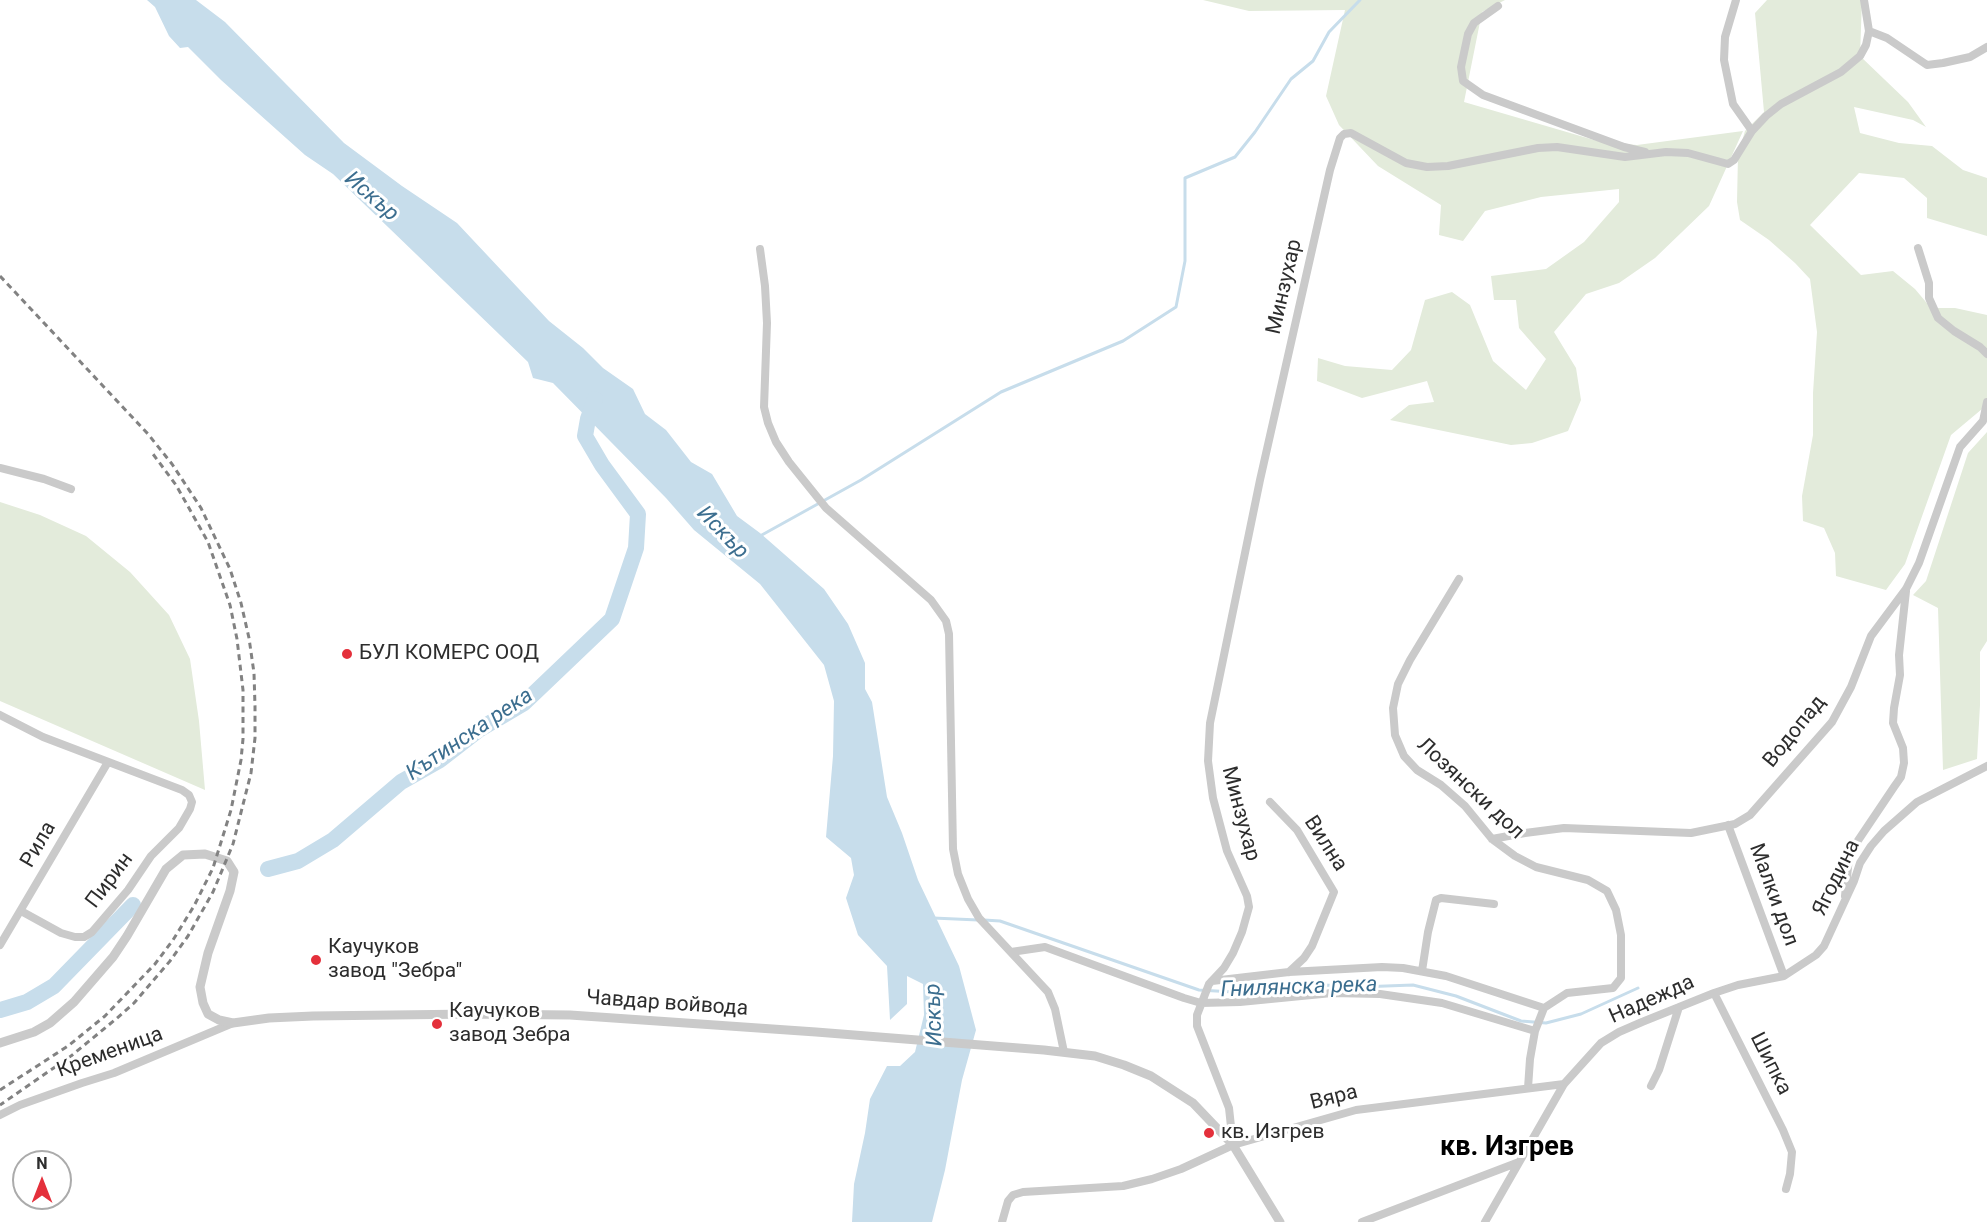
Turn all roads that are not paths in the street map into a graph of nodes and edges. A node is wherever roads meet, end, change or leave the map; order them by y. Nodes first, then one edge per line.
1 (1736, 0) edge
2 (1864, 0) edge
3 (1498, 6) dead end
4 (1869, 31) junction
5 (1987, 47) edge
6 (1752, 131) junction
7 (1652, 153) junction
8 (1918, 248) dead end
9 (760, 249) dead end
10 (1987, 354) edge
11 (1987, 402) edge
12 (1985, 421) edge
13 (0, 468) edge
14 (71, 489) dead end
15 (1459, 579) dead end
16 (1906, 589) junction
17 (0, 715) edge
18 (108, 762) junction
19 (1987, 766) edge
20 (1270, 802) dead end
21 (1728, 825) junction
22 (1492, 839) junction
23 (1494, 904) dead end
24 (1844, 904) junction
25 (21, 911) junction
26 (0, 945) edge
27 (1011, 952) junction
28 (1816, 956) joint
29 (1422, 971) junction
30 (1289, 972) junction
31 (1784, 976) junction
32 (1211, 983) junction
33 (1714, 993) junction
34 (1202, 1000) junction
35 (1679, 1007) junction
36 (1542, 1011) junction
37 (233, 1023) junction
38 (1536, 1029) junction
39 (0, 1043) edge
40 (1064, 1052) junction
41 (1564, 1084) junction
42 (1651, 1086) dead end
43 (1528, 1088) junction
44 (0, 1115) edge
45 (1233, 1144) junction
46 (1519, 1162) junction
47 (1786, 1190) dead end
48 (1002, 1222) edge
49 (1280, 1222) edge
50 (1362, 1222) edge
51 (1485, 1222) edge

1 - 6 street
2 - 4 street
3 - 7 street
4 - 5 street
4 - 6 street
6 - 7 street, Минзухар
7 - 32 street, Минзухар
8 - 10 street
9 - 27 street
11 - 12 street, Водопад
12 - 16 street, Водопад
13 - 14 street
15 - 22 street, Лозянски дол
16 - 21 street, Водопад
16 - 24 street
17 - 18 street
18 - 25 street, Рила
18 - 25 street, Пирин
19 - 24 street, Ягодина
20 - 30 street, Вилна
21 - 22 street, Водопад
21 - 31 street, Малки дол
22 - 36 street, Лозянски дол
23 - 29 street
24 - 28 street, Ягодина
25 - 26 street, Рила
27 - 34 street
27 - 40 street
28 - 31 street, Надежда
29 - 30 street
29 - 36 street
30 - 32 street
31 - 33 street, Надежда
32 - 34 street, Минзухар
33 - 35 street, Надежда
33 - 47 street, Шипка
34 - 38 street
34 - 45 street, Минзухар
35 - 41 street, Надежда
35 - 42 street
36 - 38 street
37 - 39 street
37 - 40 street, Чавдар войвода
37 - 44 street, Кременица
38 - 43 street
40 - 45 street
41 - 43 street, Вяра
41 - 46 street, Надежда
43 - 45 street, Вяра
45 - 48 street, Вяра
45 - 49 street
46 - 50 street
46 - 51 street, Надежда

